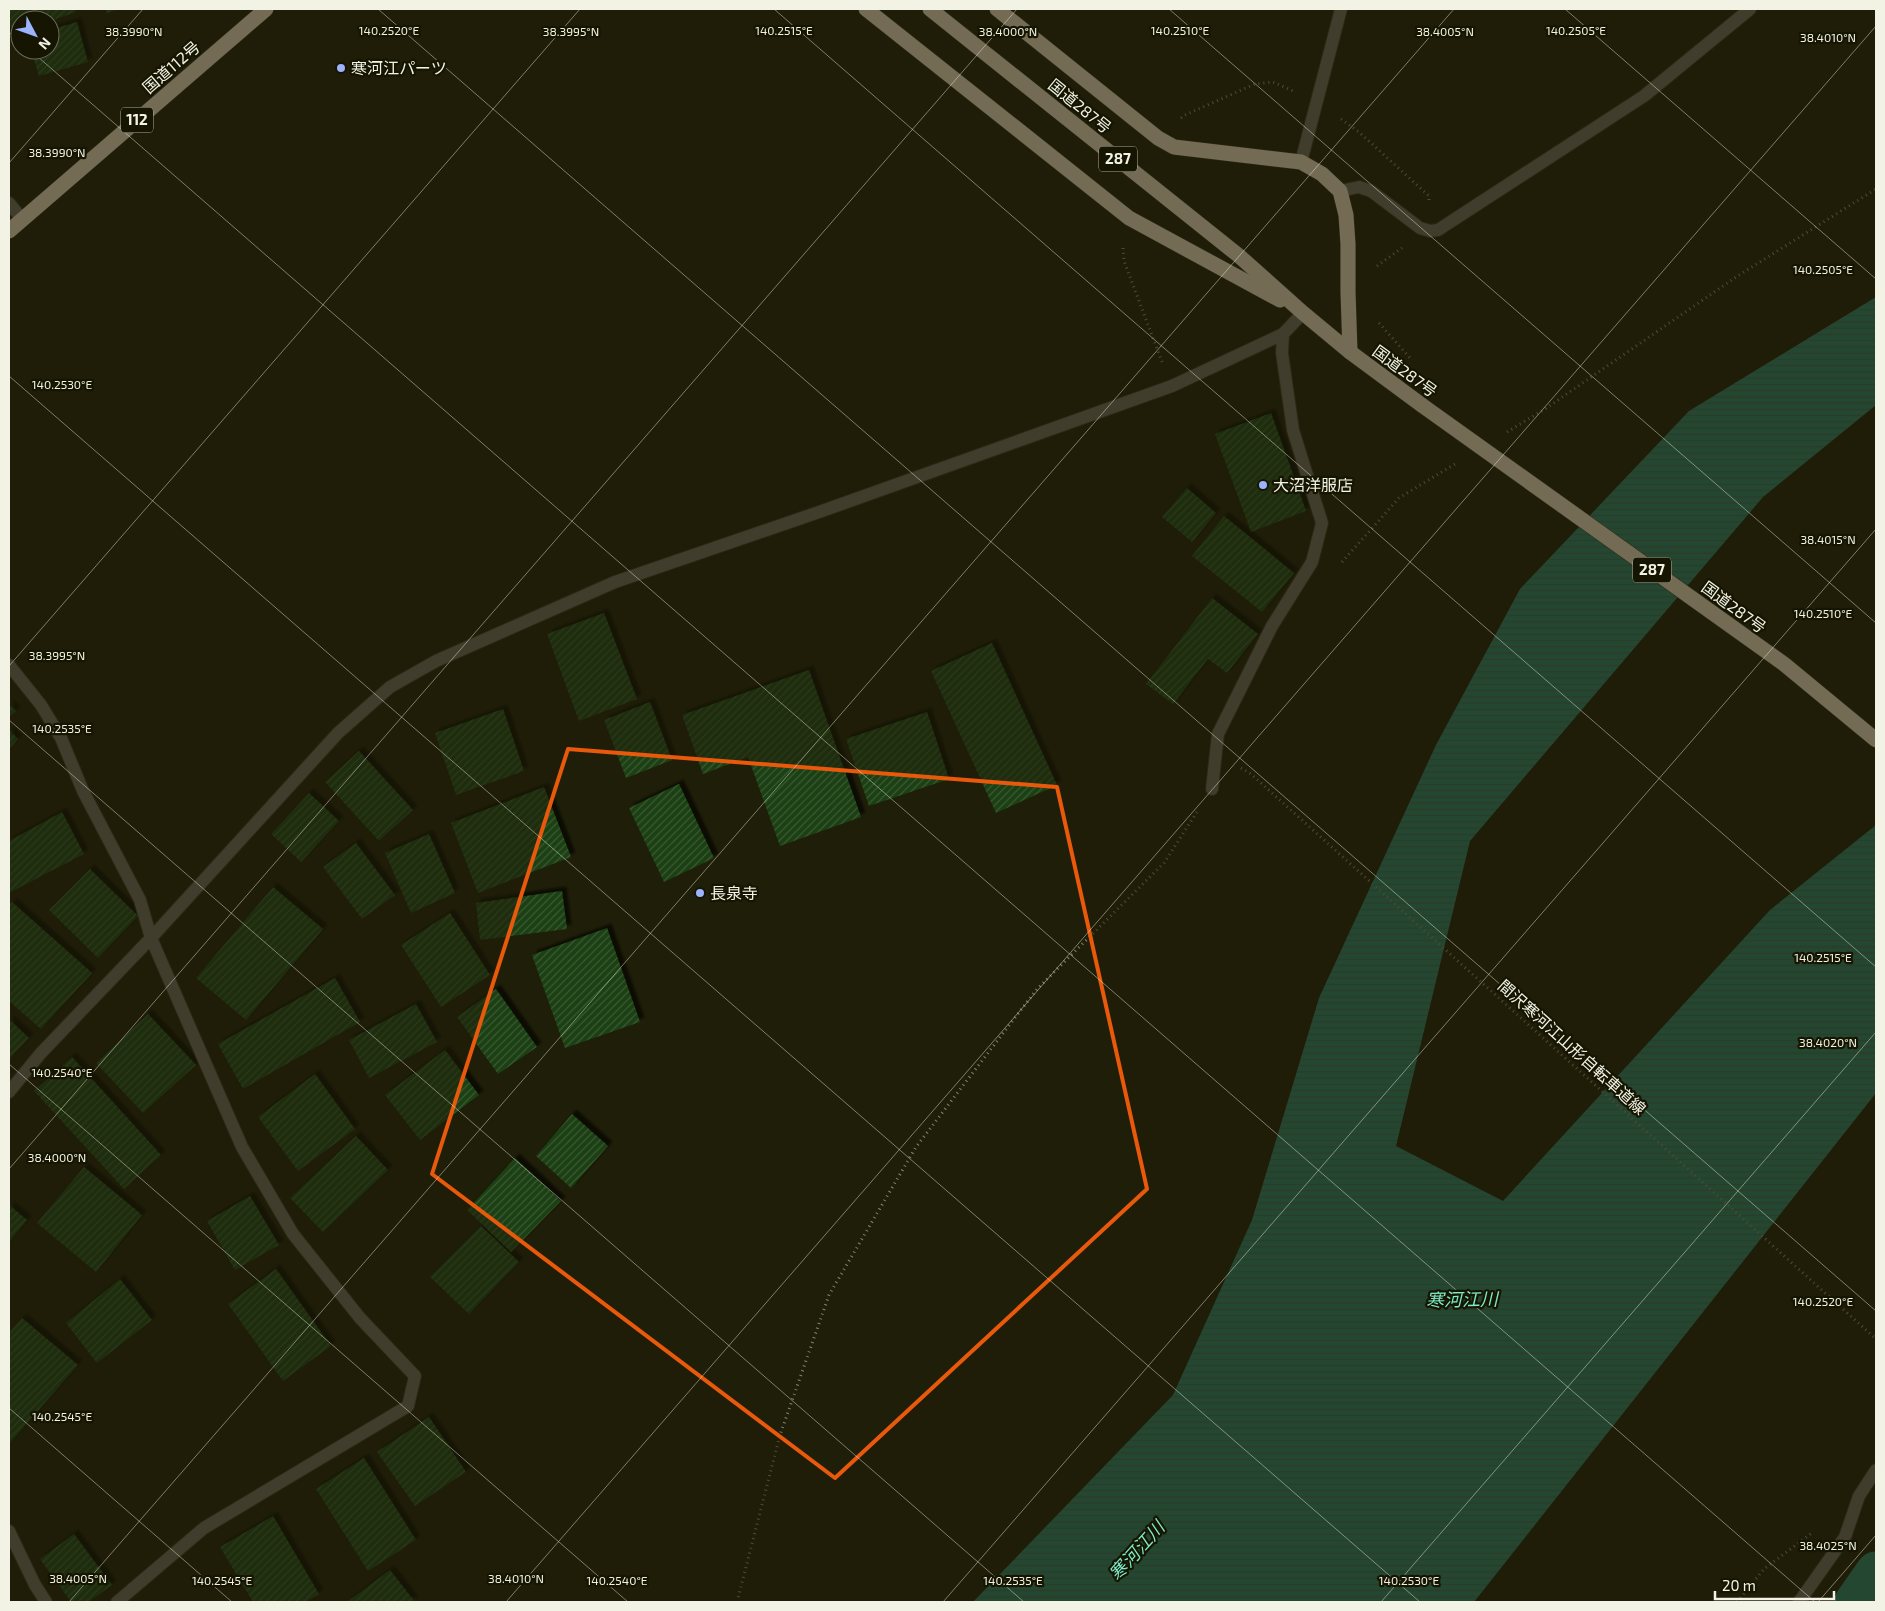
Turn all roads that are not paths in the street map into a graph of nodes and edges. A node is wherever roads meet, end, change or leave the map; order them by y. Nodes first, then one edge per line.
1 (266, 9) edge
2 (866, 9) edge
3 (930, 9) edge
4 (997, 9) edge
5 (1341, 9) edge
6 (1750, 9) edge
7 (1301, 162) junction
8 (1340, 191) junction
9 (9, 203) edge
10 (22, 219) junction
11 (9, 231) edge
12 (1303, 313) junction
13 (1282, 334) junction
14 (1350, 352) junction
15 (9, 665) edge
16 (1876, 740) edge
17 (1212, 790) road end
18 (151, 938) junction
19 (9, 1092) edge
20 (1876, 1470) edge
21 (9, 1531) edge
22 (46, 1602) edge
23 (117, 1602) edge
24 (1799, 1602) edge

1 - 10 highway, 国道112号 / 112
2 - 12 highway, 287
3 - 12 highway, 国道287号 / 287
4 - 7 highway, 287
5 - 7 street
6 - 8 street
7 - 8 highway, 287
8 - 14 highway
9 - 10 street
10 - 11 highway, 国道112号 / 112
12 - 13 street
12 - 14 highway, 国道287号 / 287
13 - 17 street
13 - 18 street
14 - 16 highway, 国道287号 / 287, bridge
15 - 18 street
18 - 19 street
18 - 23 street
20 - 24 street
21 - 22 street

